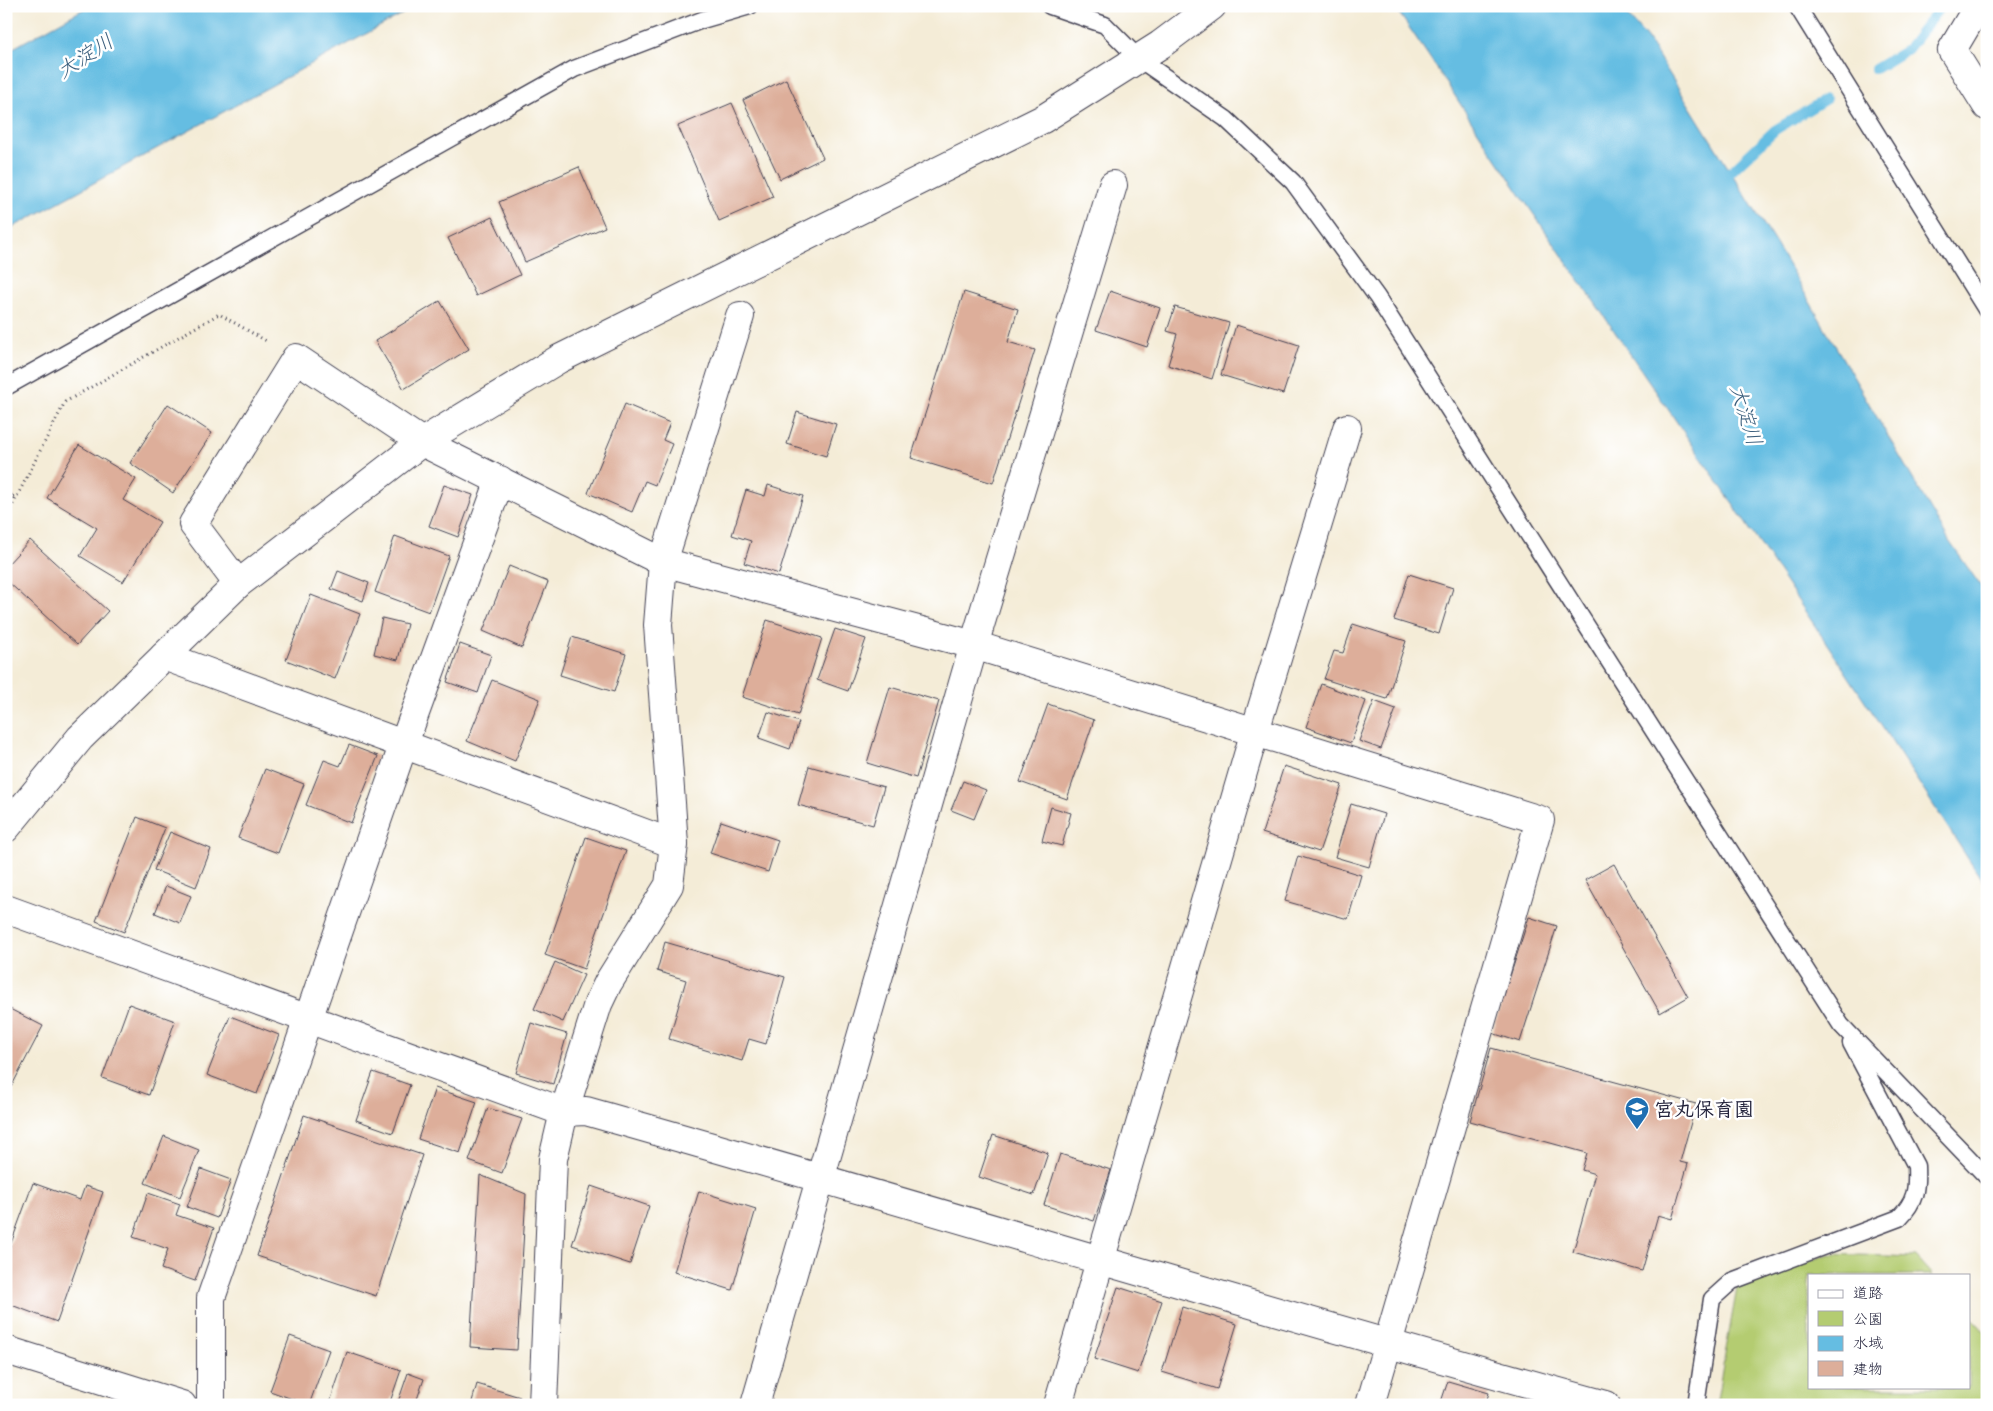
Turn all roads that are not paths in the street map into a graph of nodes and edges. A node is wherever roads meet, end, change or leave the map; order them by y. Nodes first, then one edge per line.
1 (750, 6) edge
2 (1050, 6) edge
3 (1212, 6) edge
4 (1797, 6) edge
5 (1978, 6) edge
6 (1150, 52) junction
7 (1987, 106) edge
8 (1113, 185) dead end
9 (1987, 311) edge
10 (740, 316) dead end
11 (6, 387) edge
12 (1347, 428) dead end
13 (422, 442) junction
14 (500, 480) junction
15 (663, 562) junction
16 (238, 584) junction
17 (974, 645) junction
18 (164, 656) junction
19 (1255, 731) junction
20 (403, 746) junction
21 (6, 828) edge
22 (674, 844) junction
23 (6, 909) edge
24 (307, 1019) junction
25 (1841, 1025) junction
26 (564, 1112) junction
27 (822, 1177) junction
28 (1987, 1177) edge
29 (1099, 1261) junction
30 (1386, 1344) junction
31 (6, 1350) edge
32 (182, 1405) edge
33 (211, 1405) edge
34 (544, 1405) edge
35 (755, 1405) edge
36 (1058, 1405) edge
37 (1370, 1405) edge
38 (1606, 1405) edge
39 (1696, 1405) edge

1 - 11 lane
2 - 6 lane
3 - 6 street
4 - 9 lane
5 - 7 street
6 - 13 street
6 - 25 lane
8 - 17 street
10 - 15 street
12 - 19 street
13 - 14 street
13 - 16 street
13 - 16 street
14 - 15 street
14 - 20 street
15 - 17 street
15 - 22 street
16 - 18 street
17 - 19 street
17 - 27 street
18 - 20 street
18 - 21 street
19 - 29 street
19 - 30 street
20 - 22 street
20 - 24 street
22 - 26 street
23 - 24 street
24 - 26 street
24 - 33 street
25 - 28 lane
25 - 39 lane
26 - 27 street
26 - 34 street
27 - 29 street
27 - 35 street
29 - 30 street
29 - 36 street
30 - 37 street
30 - 38 street
31 - 32 street

